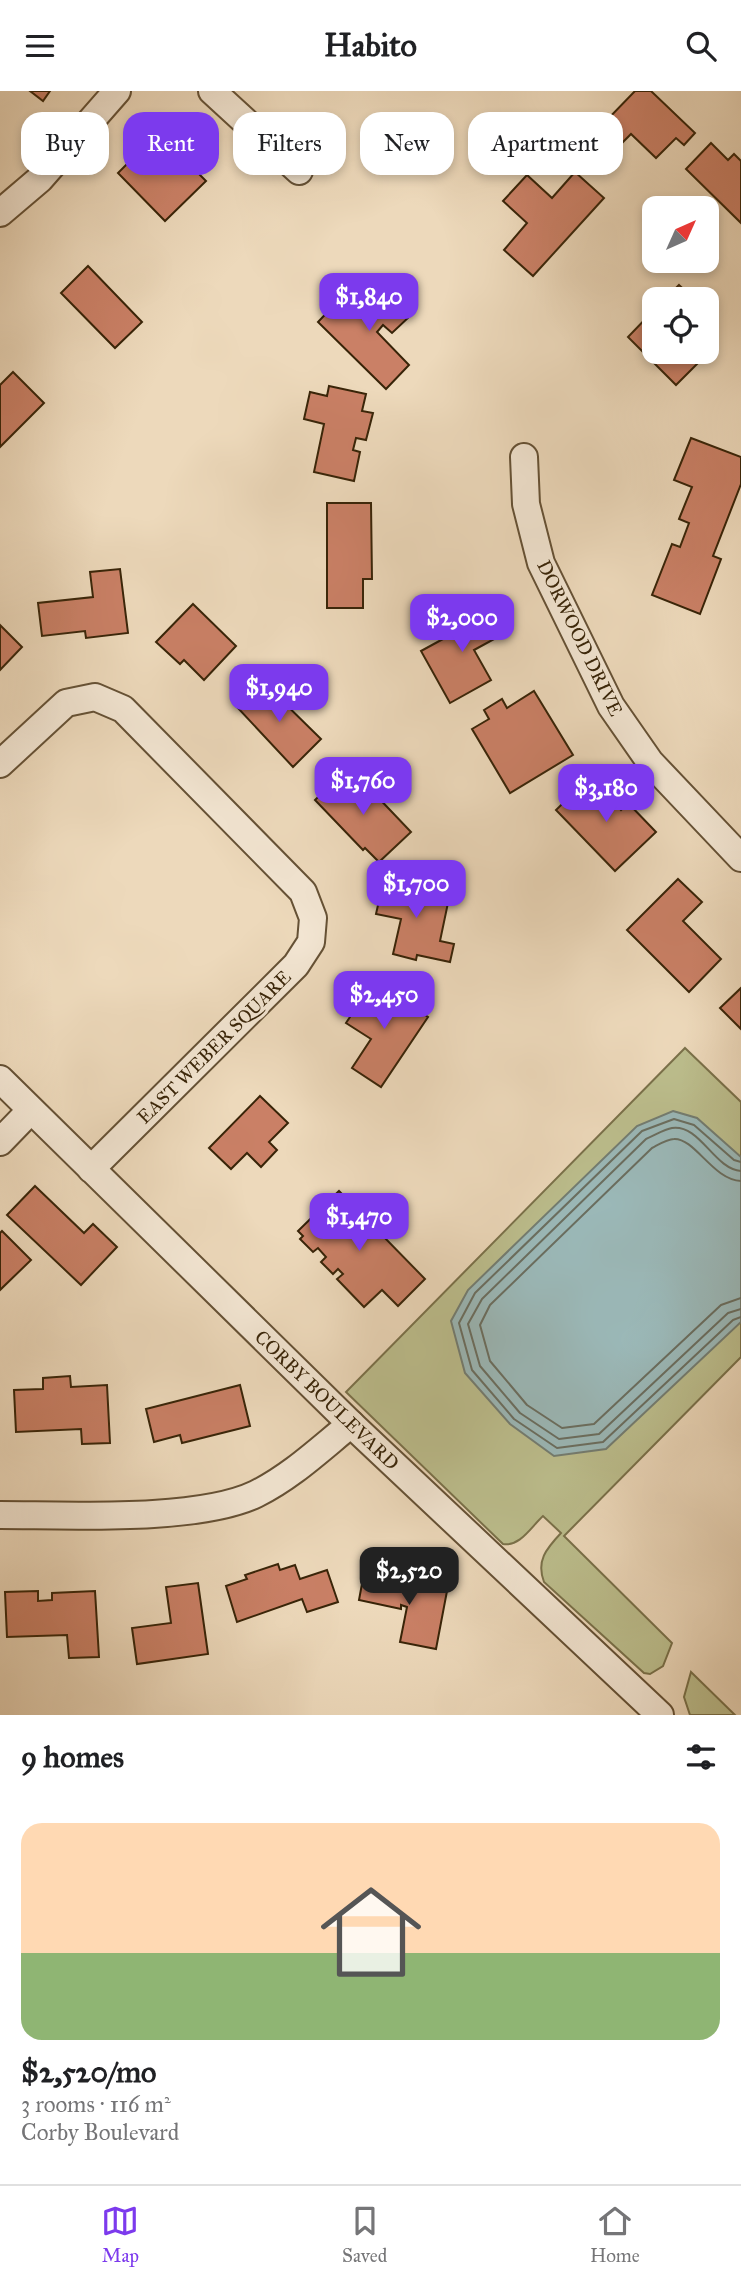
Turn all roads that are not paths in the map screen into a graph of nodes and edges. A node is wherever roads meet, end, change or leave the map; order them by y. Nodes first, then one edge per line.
1 (117, 91) edge
2 (212, 91) edge
3 (235, 112) edge
4 (0, 213) edge
5 (524, 457) dead end
6 (0, 764) edge
7 (741, 858) edge
8 (0, 1079) edge
9 (32, 1110) junction
10 (0, 1142) edge
11 (92, 1169) junction
12 (351, 1424) junction
13 (0, 1515) edge
14 (660, 1715) edge

1 - 4 street
2 - 3 street
5 - 7 street, DORWOOD DRIVE
6 - 11 street, EAST WEBER SQUARE
8 - 9 street, CORBY BOULEVARD
9 - 10 street
9 - 11 street, CORBY BOULEVARD
11 - 12 street, CORBY BOULEVARD
12 - 13 street
12 - 14 street, CORBY BOULEVARD

